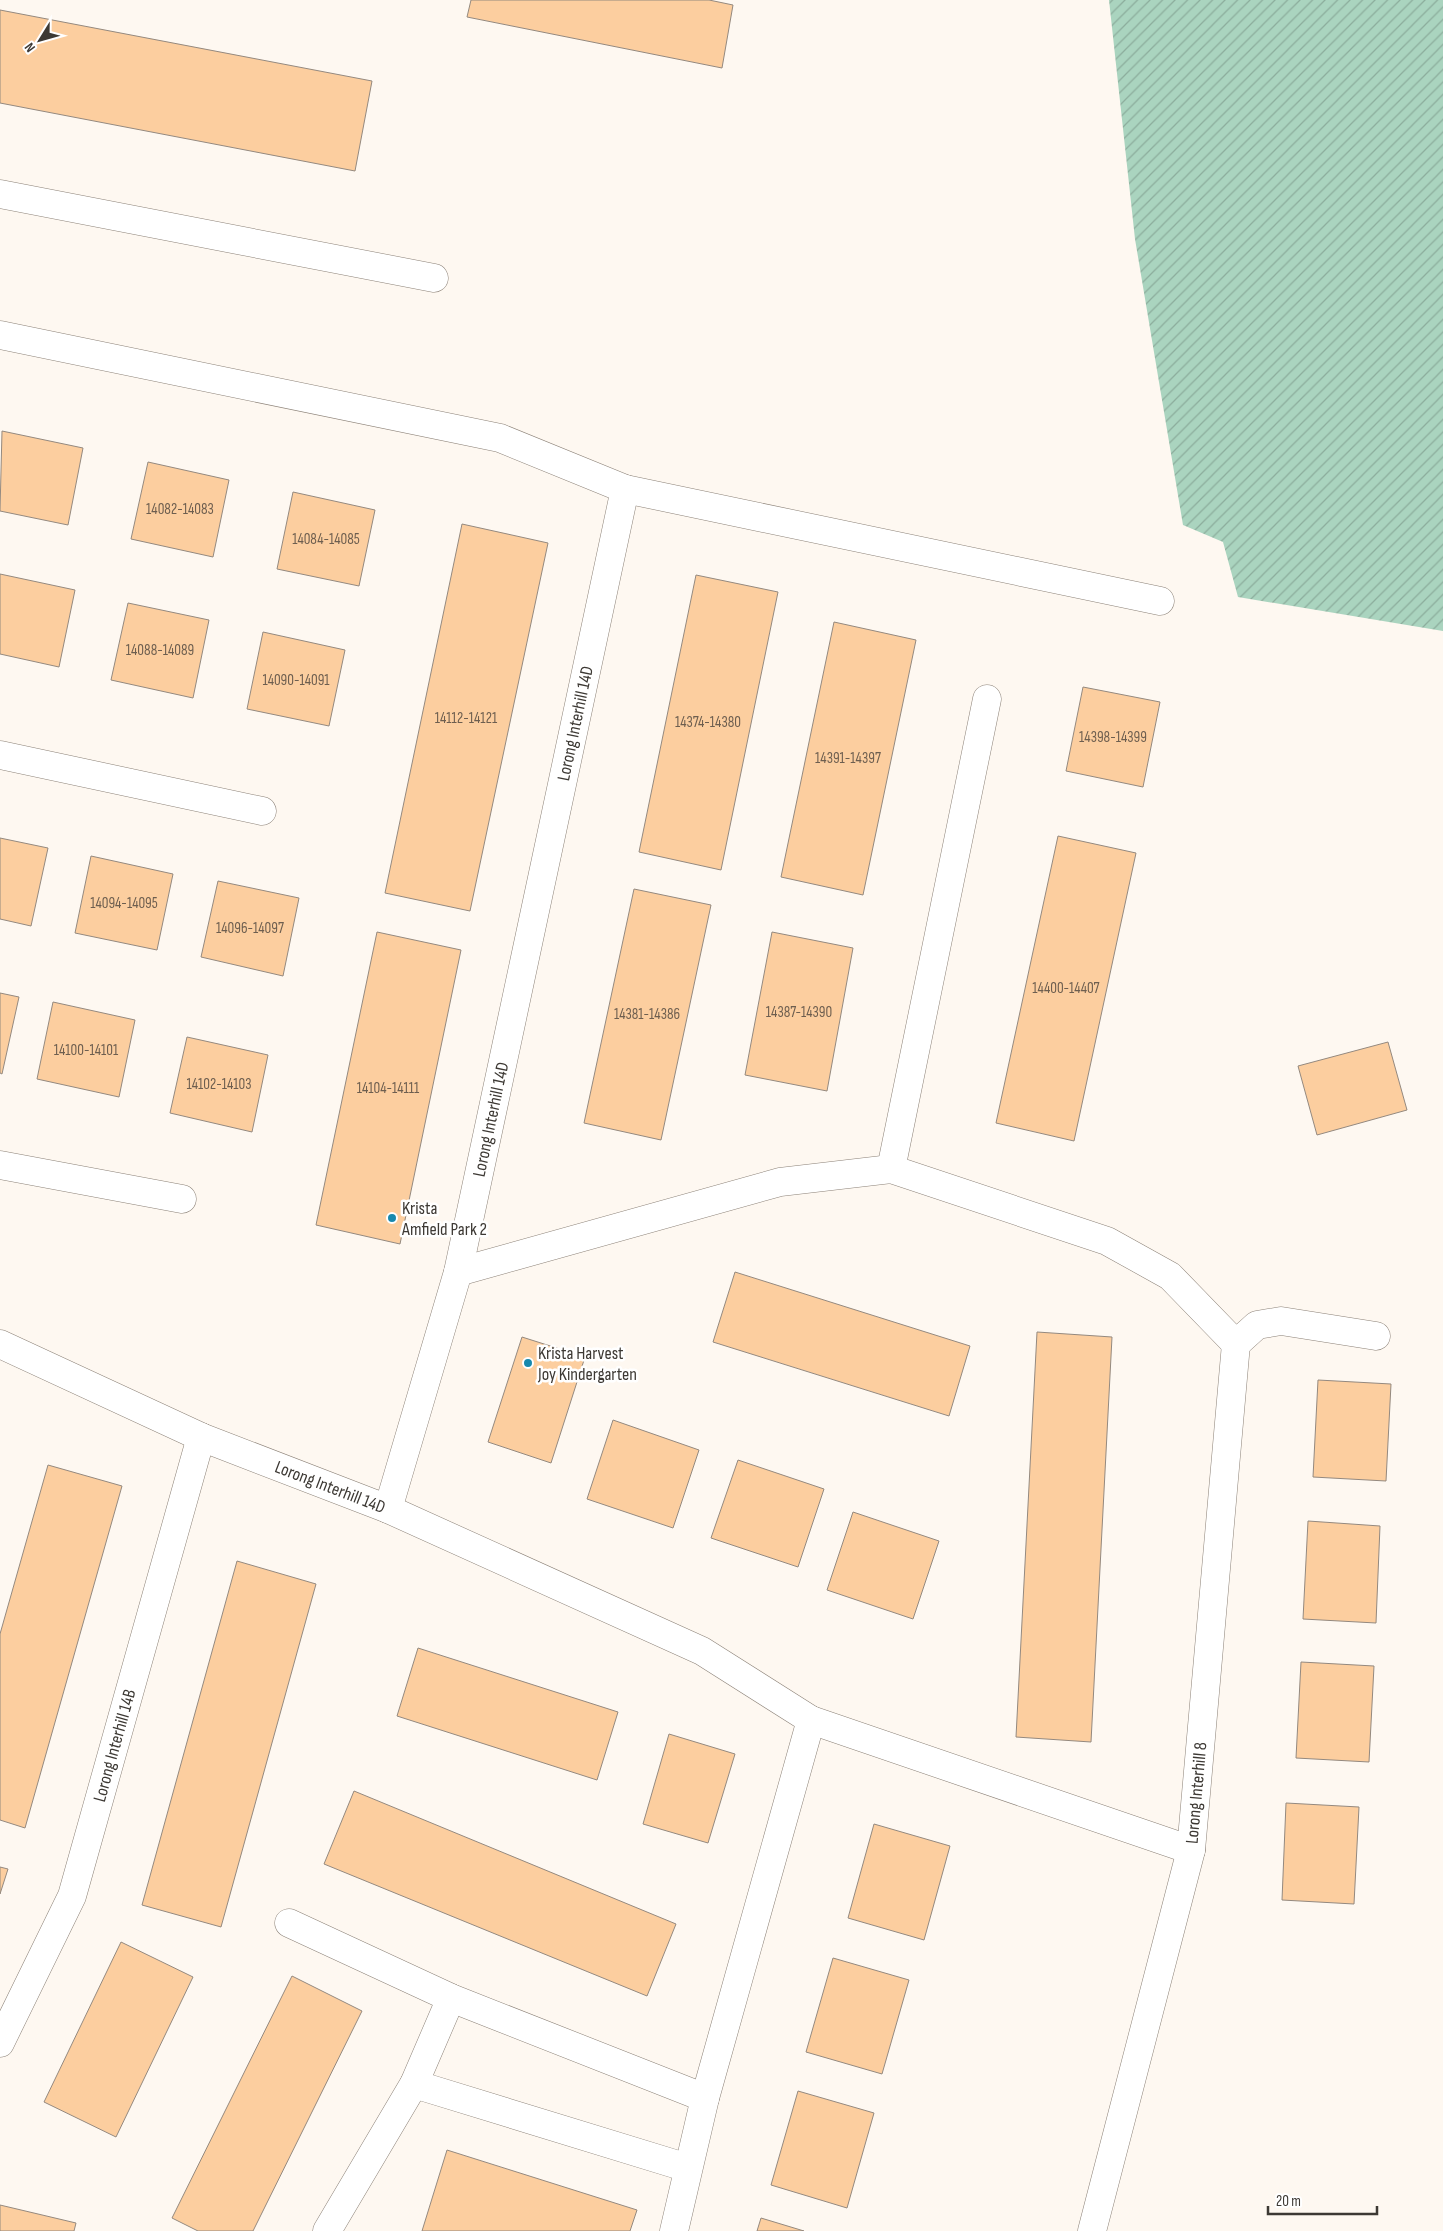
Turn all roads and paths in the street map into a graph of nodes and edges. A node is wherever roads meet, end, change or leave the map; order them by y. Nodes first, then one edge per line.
1 (0, 194) edge
2 (434, 278) dead end
3 (0, 335) edge
4 (625, 489) junction
5 (1160, 601) dead end
6 (987, 700) dead end
7 (0, 755) edge
8 (262, 811) dead end
9 (0, 1165) edge
10 (891, 1169) junction
11 (182, 1199) dead end
12 (458, 1272) junction
13 (1376, 1336) dead end
14 (0, 1344) edge
15 (1236, 1344) junction
16 (201, 1437) junction
17 (388, 1509) junction
18 (811, 1720) junction
19 (1191, 1850) junction
20 (289, 1923) dead end
21 (451, 1998) junction
22 (0, 2043) edge
23 (414, 2084) junction
24 (705, 2098) junction
25 (688, 2168) junction
26 (327, 2231) edge
27 (674, 2231) edge
28 (1092, 2231) edge

1 - 2 street
3 - 4 street
4 - 5 street
4 - 12 street, Lorong Interhill 14D
6 - 10 street
7 - 8 street
9 - 11 street
10 - 12 street
10 - 15 street
12 - 17 street, Lorong Interhill 14D
13 - 15 street
14 - 16 street, Lorong Interhill 14D
15 - 19 street, Lorong Interhill 8
16 - 17 street, Lorong Interhill 14D
16 - 22 street, Lorong Interhill 14B
17 - 18 street
18 - 19 street
18 - 24 street
19 - 28 street, Lorong Interhill 8
20 - 21 street
21 - 23 street
21 - 24 street
23 - 25 street
23 - 26 street
24 - 25 street
25 - 27 street

